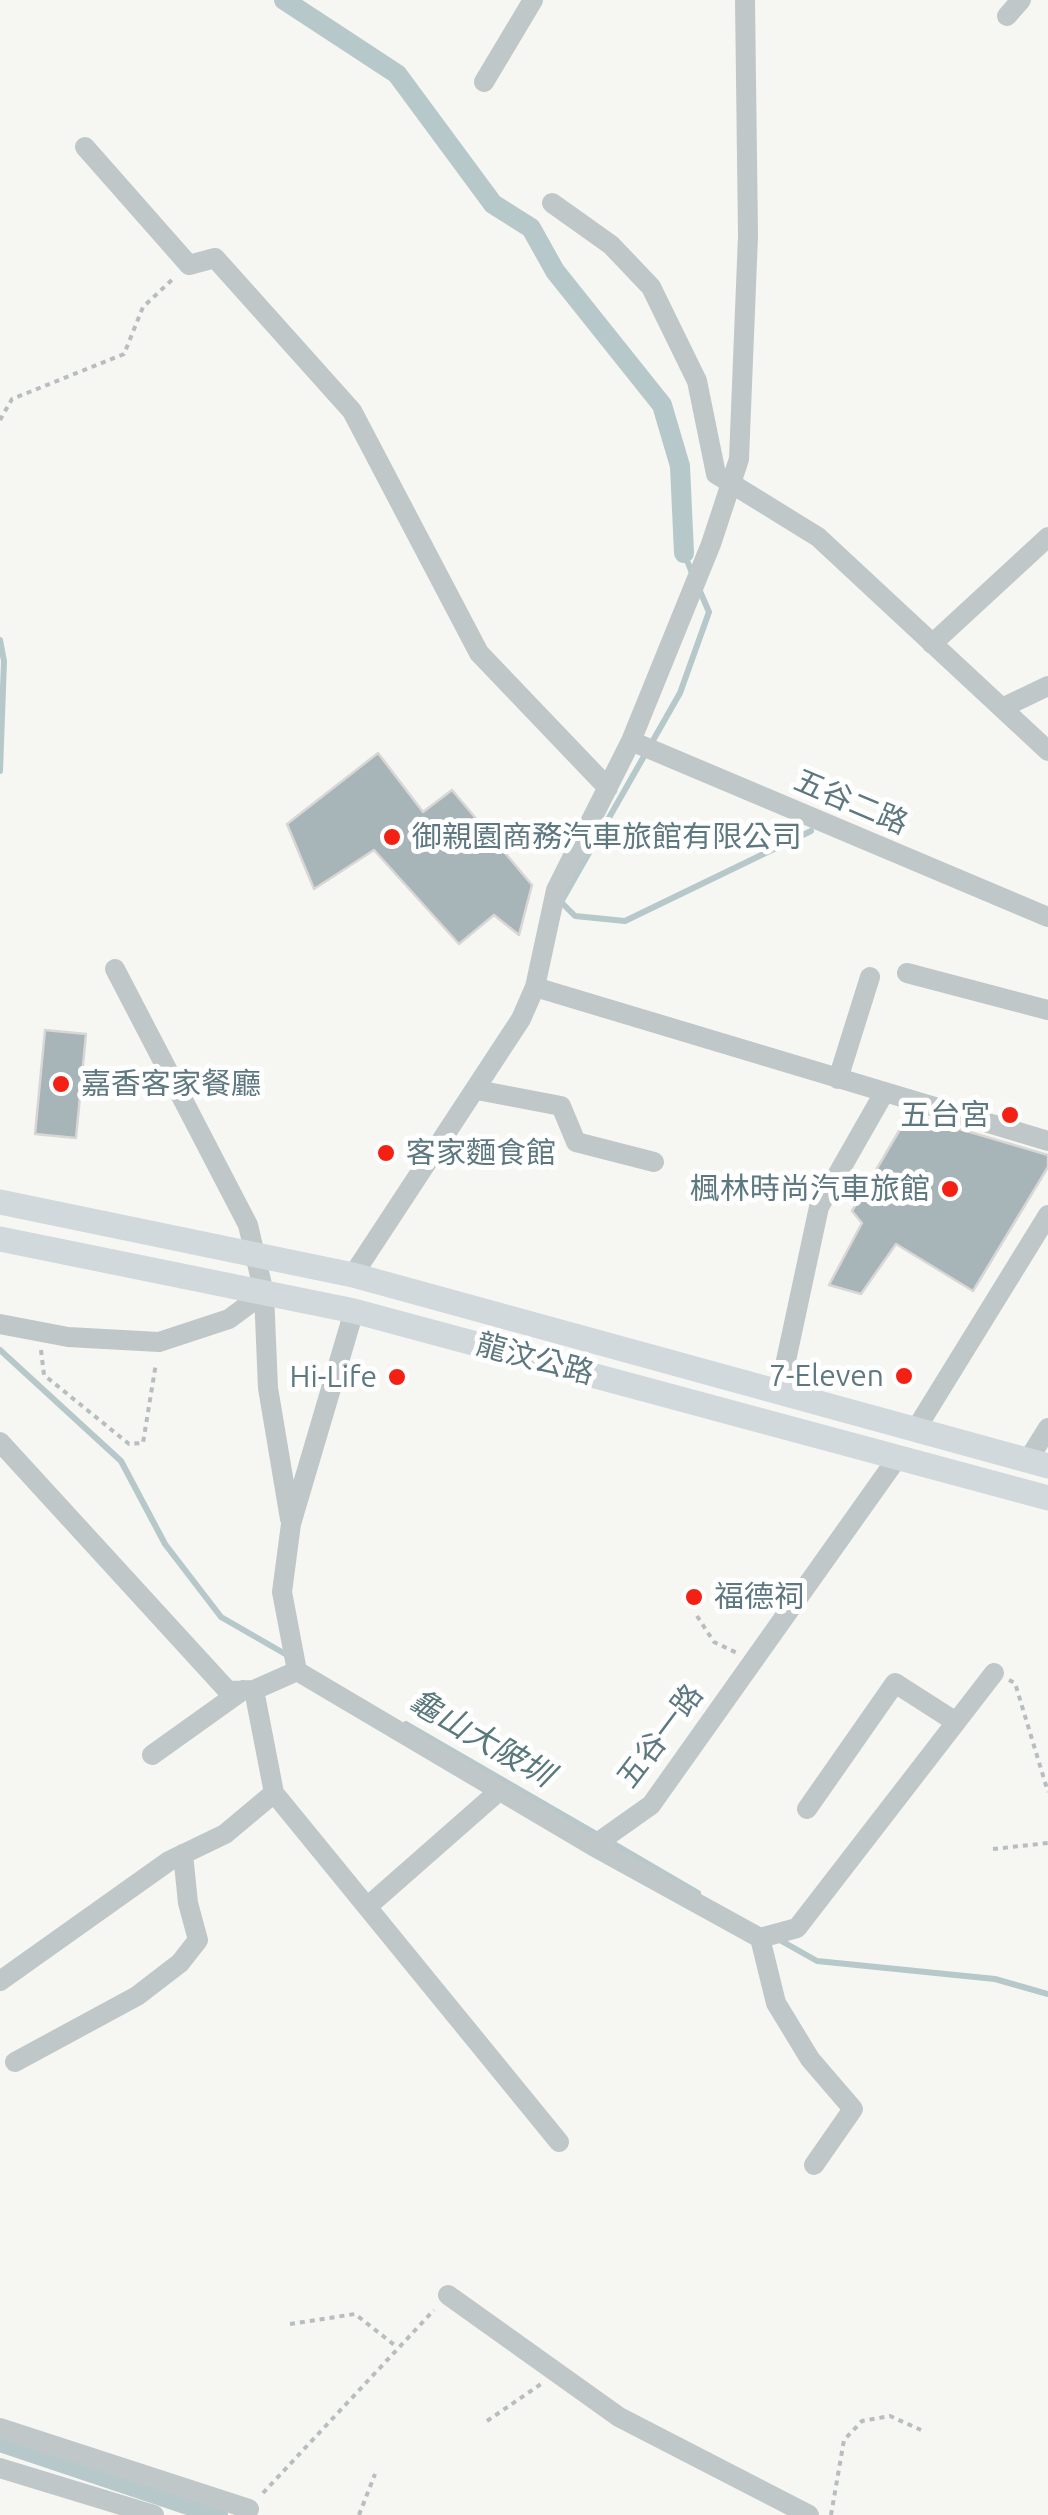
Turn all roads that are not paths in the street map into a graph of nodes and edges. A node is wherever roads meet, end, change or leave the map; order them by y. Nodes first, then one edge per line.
1 (532, 0) edge
2 (745, 0) edge
3 (484, 82) dead end
4 (85, 147) dead end
5 (552, 203) dead end
6 (730, 482) junction
7 (1048, 537) edge
8 (932, 644) junction
9 (1048, 686) edge
10 (1002, 708) junction
11 (637, 744) junction
12 (1048, 751) edge
13 (608, 788) junction
14 (1048, 917) edge
15 (115, 969) dead end
16 (907, 973) dead end
17 (870, 977) dead end
18 (535, 988) junction
19 (1048, 1010) edge
20 (838, 1080) junction
21 (477, 1090) junction
22 (884, 1093) junction
23 (1048, 1141) edge
24 (654, 1162) dead end
25 (0, 1202) edge
26 (1048, 1215) edge
27 (8, 1241) edge
28 (260, 1259) junction
29 (353, 1276) junction
30 (264, 1293) junction
31 (354, 1311) junction
32 (8, 1326) edge
33 (778, 1393) junction
34 (1048, 1428) edge
35 (916, 1429) junction
36 (0, 1442) edge
37 (898, 1457) junction
38 (1038, 1463) edge
39 (1048, 1498) edge
40 (291, 1524) junction
41 (297, 1671) junction
42 (994, 1673) road end
43 (248, 1690) junction
44 (956, 1722) junction
45 (152, 1755) dead end
46 (499, 1790) junction
47 (274, 1792) junction
48 (807, 1809) dead end
49 (593, 1846) junction
50 (183, 1854) junction
51 (367, 1906) junction
52 (760, 1938) junction
53 (0, 1981) edge
54 (15, 2062) dead end
55 (559, 2142) dead end
56 (814, 2165) dead end
57 (448, 2296) road end
58 (0, 2428) edge
59 (28, 2436) junction
60 (9, 2471) edge
61 (249, 2509) road end
62 (154, 2515) edge
63 (809, 2515) edge

1 - 3 street
2 - 6 street
4 - 13 street
5 - 6 street
6 - 8 street
6 - 11 street
7 - 8 street
8 - 10 street
9 - 10 street
10 - 12 street
11 - 13 street
11 - 14 street, 五谷二路
13 - 18 street
15 - 28 street
16 - 19 street
17 - 20 street
18 - 20 street
18 - 21 street
20 - 22 street
21 - 24 street
21 - 29 street
22 - 23 street
22 - 33 street
25 - 28 main road, 龍汶公路
26 - 35 street
27 - 30 main road, 龍汶公路
28 - 29 main road, 龍汶公路
28 - 30 street
29 - 31 main road
29 - 33 main road, 龍汶公路
30 - 31 main road, 龍汶公路
30 - 32 street
30 - 40 street
31 - 37 main road, 龍汶公路
31 - 40 street
33 - 35 main road, 龍汶公路
34 - 38 street
35 - 38 main road, 龍汶公路
36 - 43 street
37 - 39 main road, 龍汶公路
37 - 49 street, 五谷一路
40 - 41 street
41 - 43 street
41 - 46 street
42 - 44 street
43 - 45 street
43 - 47 street
44 - 48 street
44 - 52 street
46 - 49 street
46 - 51 street
47 - 50 street
47 - 51 street
49 - 52 street
50 - 53 street
50 - 54 street
51 - 55 street
52 - 56 street
57 - 63 street
58 - 59 street
59 - 60 street
59 - 61 street
60 - 62 street

